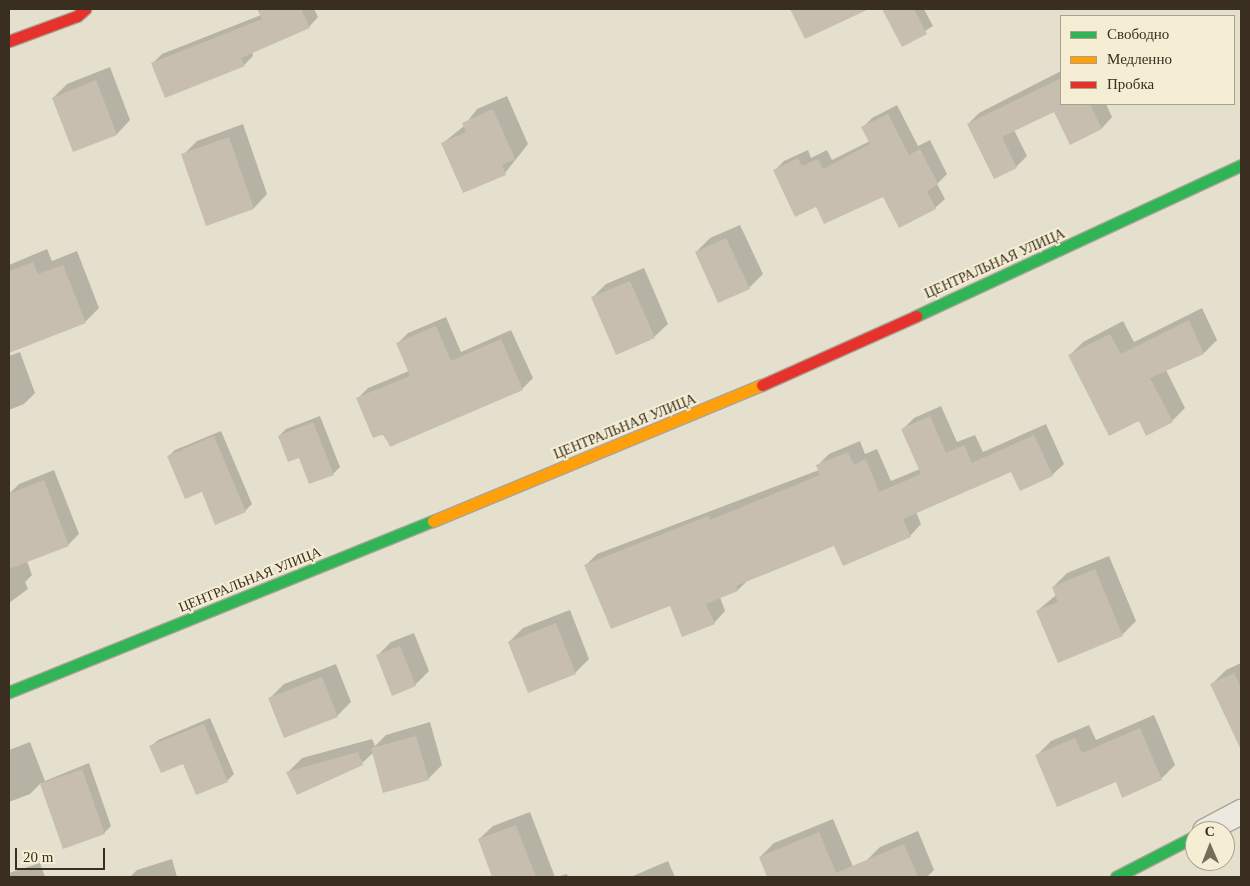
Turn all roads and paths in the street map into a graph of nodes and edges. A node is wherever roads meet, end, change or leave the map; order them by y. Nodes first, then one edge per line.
1 (85, 9) edge
2 (9, 41) edge
3 (1241, 165) edge
4 (9, 692) edge
5 (1241, 812) edge
6 (1224, 821) edge
7 (1185, 841) edge
8 (1116, 877) edge

1 - 2 main road
3 - 4 main road, ЦЕНТРАЛЬНАЯ УЛИЦА
5 - 6 street
7 - 8 main road

